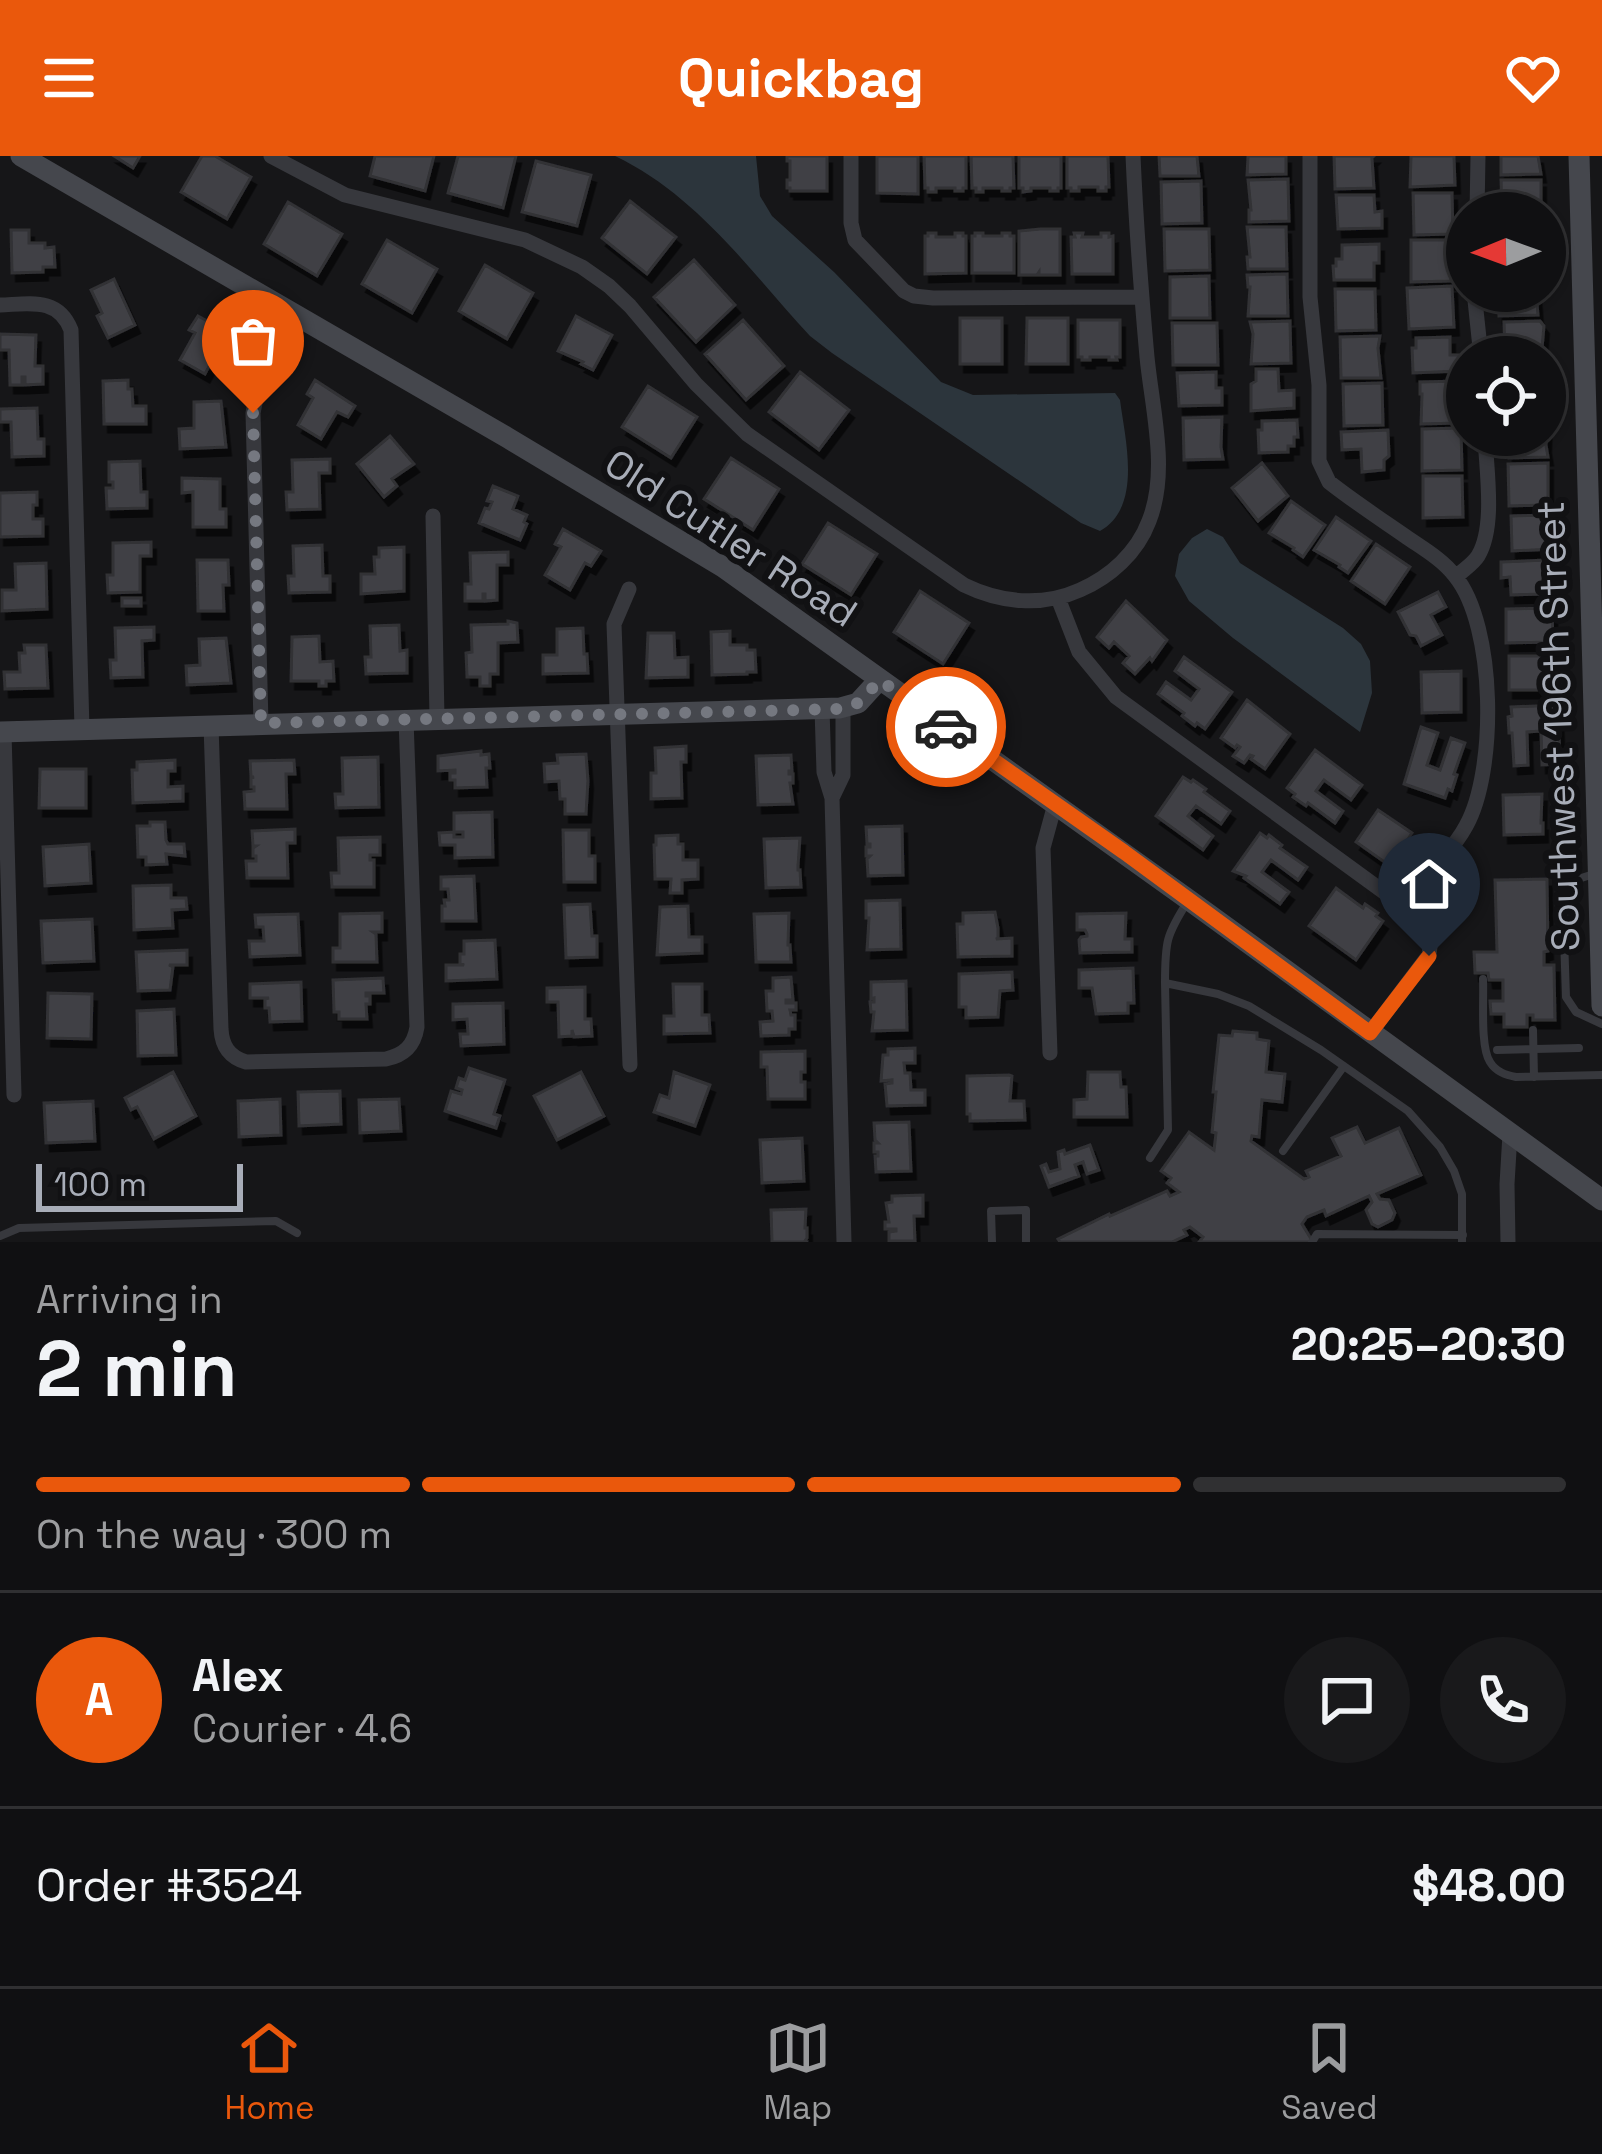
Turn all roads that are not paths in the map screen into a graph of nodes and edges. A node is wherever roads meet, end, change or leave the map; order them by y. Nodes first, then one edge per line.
1 (21, 156) edge
2 (271, 156) edge
3 (851, 156) edge
4 (1132, 156) edge
5 (1310, 156) edge
6 (1478, 156) edge
7 (1579, 156) edge
8 (1477, 192) edge
9 (1142, 297) junction
10 (0, 305) edge
11 (269, 374) dead end
12 (1486, 456) edge
13 (433, 516) dead end
14 (1456, 577) junction
15 (629, 589) dead end
16 (1058, 598) junction
17 (1597, 644) edge
18 (880, 680) junction
19 (833, 709) junction
20 (616, 713) junction
21 (406, 718) junction
22 (437, 718) junction
23 (261, 723) junction
24 (211, 725) junction
25 (82, 729) junction
26 (2, 732) edge
27 (844, 760) junction
28 (823, 761) junction
29 (832, 798) junction
30 (1055, 803) junction
31 (1598, 873) junction
32 (1190, 900) junction
33 (1396, 900) junction
34 (1483, 979) dead end
35 (1165, 982) junction
36 (1602, 1006) edge
37 (1602, 1024) edge
38 (1533, 1030) dead end
39 (1370, 1033) junction
40 (1579, 1048) dead end
41 (1534, 1049) junction
42 (1497, 1050) dead end
43 (1050, 1053) dead end
44 (630, 1065) dead end
45 (1344, 1066) junction
46 (1602, 1075) edge
47 (1534, 1077) junction
48 (14, 1095) dead end
49 (1510, 1134) junction
50 (1283, 1151) dead end
51 (1150, 1158) dead end
52 (1602, 1201) edge
53 (297, 1233) dead end
54 (0, 1236) edge
55 (1404, 1238) edge
56 (1462, 1239) edge
57 (844, 1242) edge
58 (992, 1242) edge
59 (1026, 1242) edge
60 (1312, 1242) edge
61 (1508, 1242) edge

1 - 18 main road, Old Cutler Road
2 - 16 street
3 - 9 street
4 - 9 street
5 - 14 street
6 - 8 street
7 - 17 main road, Southwest 196th Street
9 - 16 street
10 - 25 street
11 - 23 street
12 - 14 street
13 - 22 street
14 - 33 street
15 - 20 street
16 - 33 street
17 - 31 main road, Southwest 196th Street
18 - 19 main road
18 - 30 main road, Old Cutler Road
19 - 20 main road
19 - 27 street
19 - 28 street
20 - 22 main road
20 - 44 street
21 - 22 main road
21 - 23 main road
21 - 24 street
23 - 24 main road
24 - 25 main road
25 - 26 main road
26 - 48 street
27 - 28 street
27 - 29 street
28 - 29 street
29 - 57 street
30 - 32 main road, Old Cutler Road
30 - 43 street
31 - 36 main road, Southwest 196th Street
31 - 37 lane
32 - 35 lane
32 - 39 main road, Old Cutler Road
33 - 39 street
34 - 47 lane
35 - 45 lane
35 - 51 lane
38 - 41 lane
39 - 49 main road, Old Cutler Road
40 - 41 lane
41 - 42 lane
41 - 47 lane
45 - 50 lane
45 - 56 lane
46 - 47 lane
49 - 52 main road, Old Cutler Road
49 - 61 street
53 - 54 lane
55 - 56 lane
55 - 60 lane
58 - 59 lane

